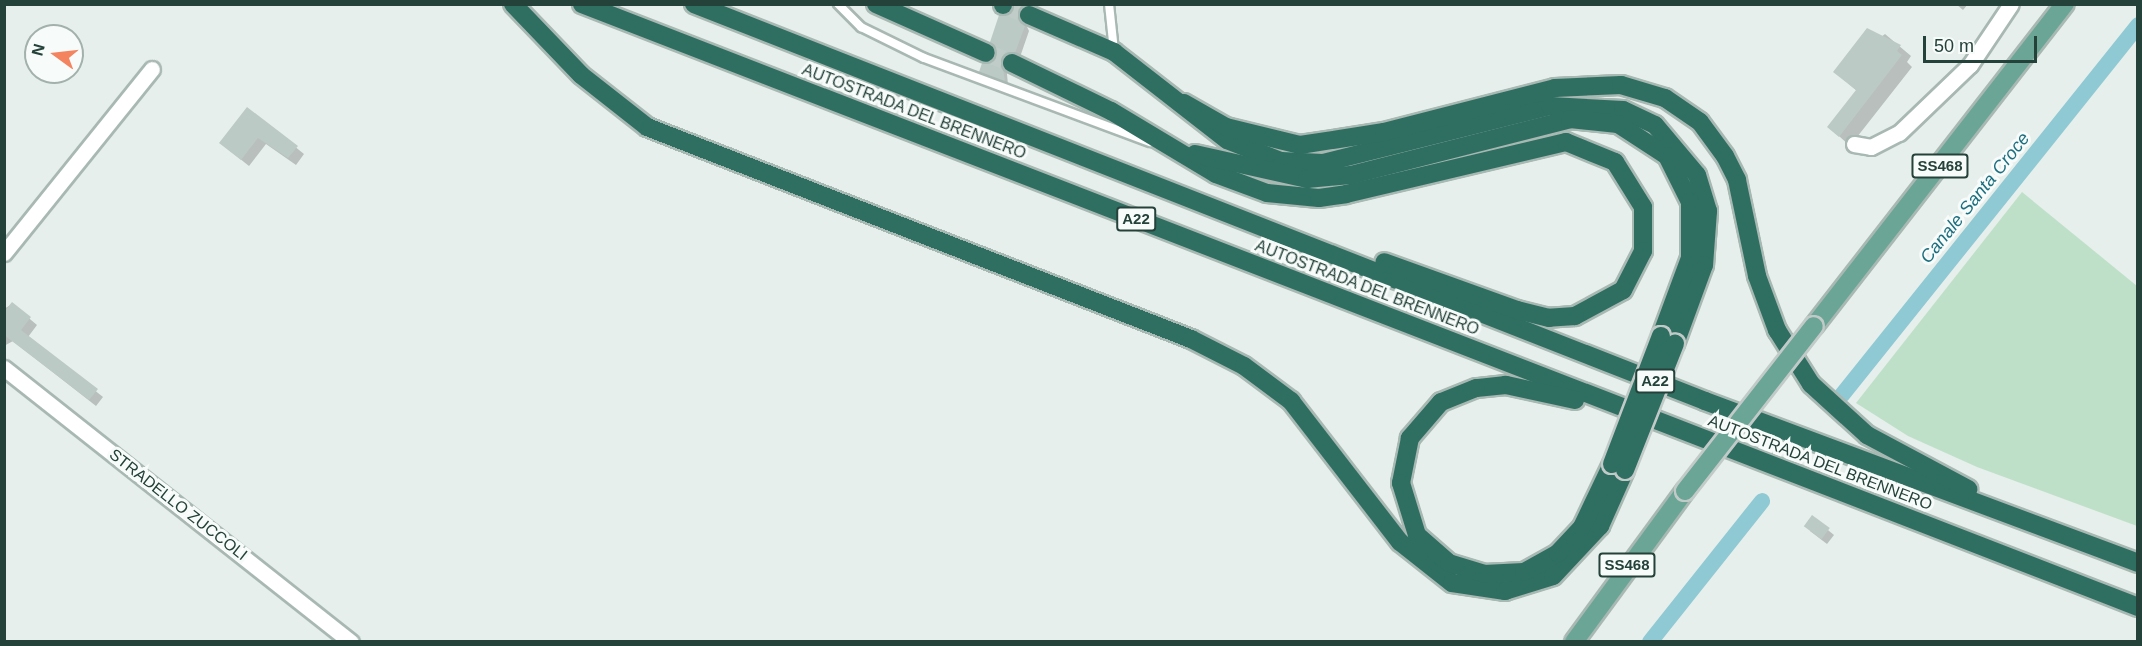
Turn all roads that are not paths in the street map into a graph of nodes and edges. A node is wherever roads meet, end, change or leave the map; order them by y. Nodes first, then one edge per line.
1 (513, 4) edge
2 (582, 4) edge
3 (694, 4) edge
4 (838, 4) edge
5 (876, 4) edge
6 (1109, 4) edge
7 (2011, 4) edge
8 (2065, 4) edge
9 (1029, 15) tunnel mouth
10 (1114, 52) junction
11 (986, 53) tunnel mouth
12 (1011, 63) tunnel mouth
13 (152, 69) dead end
14 (1184, 103) junction
15 (1854, 144) dead end
16 (1170, 147) junction
17 (1175, 192) junction
18 (4, 254) edge
19 (1668, 340) junction
20 (4, 368) edge
21 (1689, 434) junction
22 (1619, 467) junction
23 (2028, 521) junction
24 (2138, 563) edge
25 (2138, 607) edge
26 (351, 642) edge
27 (1574, 642) edge

1 - 22 highway
2 - 21 highway, AUTOSTRADA DEL BRENNERO / A22
3 - 17 highway, AUTOSTRADA DEL BRENNERO / A22
4 - 16 lane
5 - 11 highway
6 - 10 lane
7 - 15 street
8 - 27 main road, SS468, bridge
9 - 10 highway
10 - 14 highway
12 - 16 highway
13 - 18 street
14 - 19 highway
14 - 23 highway
16 - 17 highway
16 - 19 highway
17 - 23 highway, AUTOSTRADA DEL BRENNERO / A22
19 - 22 highway, bridge
20 - 26 street, STRADELLO ZUCCOLI
21 - 22 highway
21 - 25 highway, AUTOSTRADA DEL BRENNERO / A22
23 - 24 highway, AUTOSTRADA DEL BRENNERO / A22

